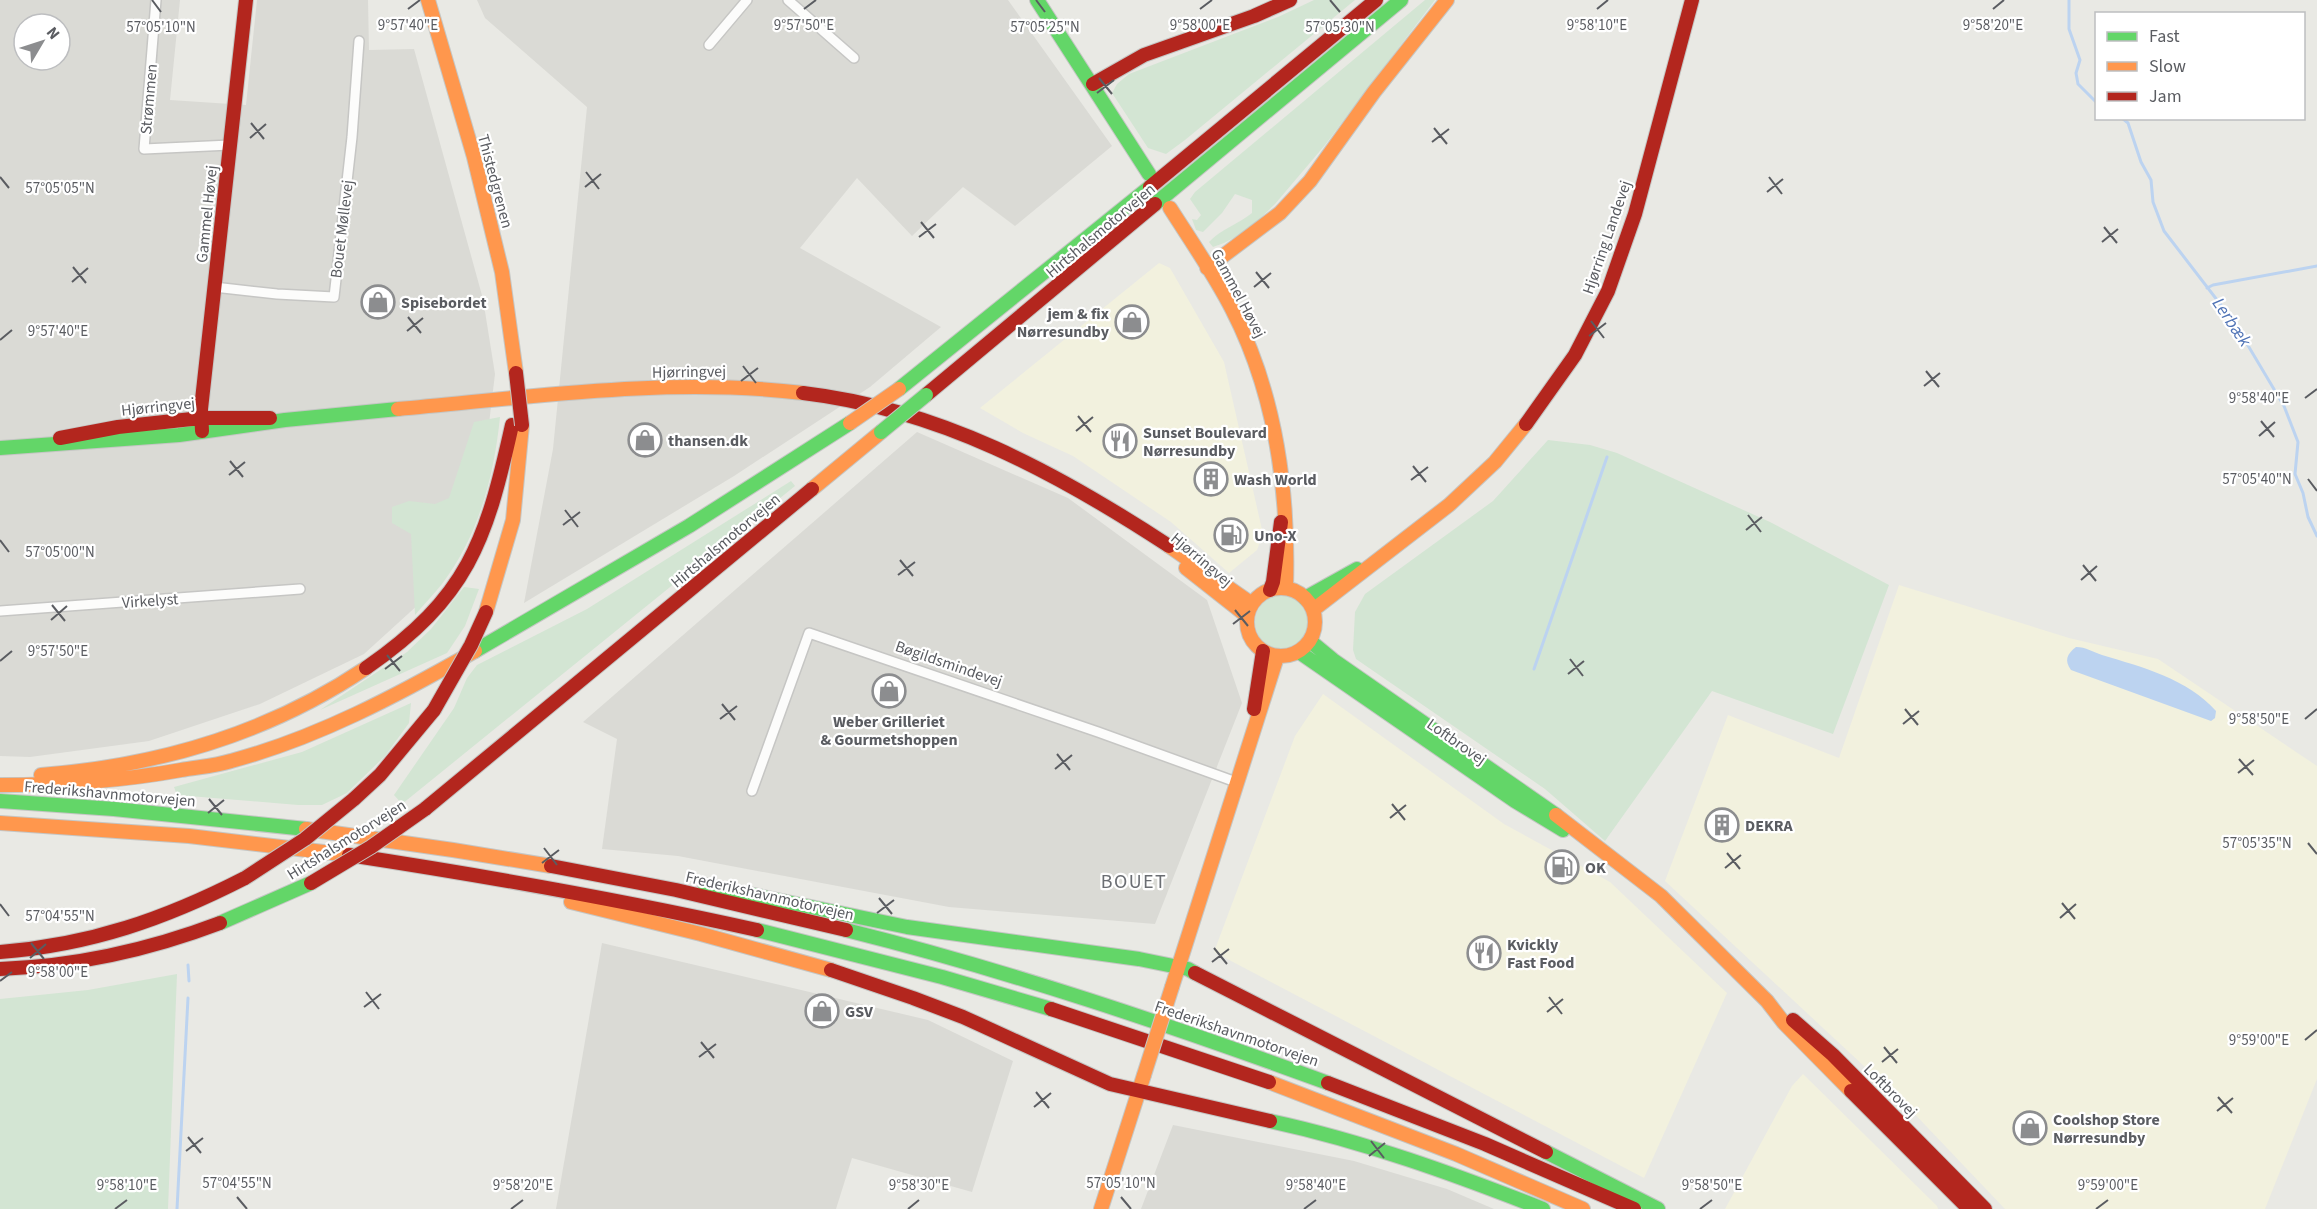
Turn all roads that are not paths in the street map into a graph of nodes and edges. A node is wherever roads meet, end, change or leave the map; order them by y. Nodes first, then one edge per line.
1 (156, 0) edge
2 (246, 0) edge
3 (428, 0) edge
4 (746, 0) edge
5 (788, 0) edge
6 (1037, 0) edge
7 (1290, 0) edge
8 (1376, 0) edge
9 (1401, 0) edge
10 (1447, 0) edge
11 (1692, 0) edge
12 (359, 41) dead end
13 (709, 45) dead end
14 (854, 58) dead end
15 (1093, 84) junction
16 (230, 145) junction
17 (1149, 174) dead end
18 (1170, 208) dead end
19 (1208, 268) junction
20 (214, 287) junction
21 (202, 425) junction
22 (517, 425) junction
23 (0, 448) edge
24 (1284, 506) junction
25 (1286, 588) junction
26 (300, 589) dead end
27 (1270, 590) junction
28 (1309, 604) junction
29 (1250, 610) junction
30 (0, 611) edge
31 (1310, 641) junction
32 (1263, 651) junction
33 (1299, 652) junction
34 (1277, 657) junction
35 (1251, 735) junction
36 (0, 776) edge
37 (1236, 782) junction
38 (0, 785) edge
39 (752, 791) dead end
40 (0, 801) edge
41 (0, 823) edge
42 (439, 847) junction
43 (1601, 852) junction
44 (410, 864) junction
45 (0, 952) edge
46 (1179, 966) junction
47 (0, 969) edge
48 (1767, 1001) junction
49 (1138, 1093) junction
50 (1101, 1209) edge
51 (1543, 1209) edge
52 (1583, 1209) edge
53 (1634, 1209) edge
54 (1658, 1209) edge
55 (1969, 1209) edge
56 (1985, 1209) edge

1 - 16 street, Strømmen
2 - 16 main road, Gammel Høvej
3 - 22 main road, Thistedgrenen, bridge
4 - 13 street
5 - 14 street
6 - 15 main road
7 - 15 main road
8 - 38 main road, Hirtshalsmotorvejen, bridge
9 - 47 main road, Hirtshalsmotorvejen, bridge
10 - 19 main road
11 - 28 main road, Hjørring Landevej
12 - 20 street, Bouet Møllevej
15 - 17 main road
16 - 20 main road, Gammel Høvej
18 - 19 main road, Gammel Høvej
19 - 24 main road, Gammel Høvej
20 - 21 main road, Gammel Høvej
21 - 23 main road, Hjørringvej
21 - 29 main road, Hjørringvej
22 - 36 main road
22 - 45 main road, bridge
24 - 25 main road, Gammel Høvej
24 - 27 main road, Gammel Høvej
25 - 27 main road
25 - 28 main road
26 - 30 street, Virkelyst
27 - 29 main road
28 - 31 main road
29 - 32 main road
31 - 33 main road
31 - 43 main road, Loftbrovej
32 - 34 main road
32 - 35 main road
33 - 34 main road
33 - 43 main road, Loftbrovej
34 - 35 main road
35 - 37 main road
37 - 39 street, Bøgildsmindevej
37 - 46 main road
40 - 42 main road, Frederikshavnmotorvejen
41 - 44 main road, Frederikshavnmotorvejen
42 - 46 main road
42 - 53 main road, Frederikshavnmotorvejen
43 - 48 main road, Loftbrovej
44 - 49 main road
44 - 52 main road, Frederikshavnmotorvejen
46 - 49 main road, bridge
46 - 54 main road
48 - 55 main road, Loftbrovej
48 - 56 main road, Loftbrovej
49 - 50 main road
49 - 51 main road

